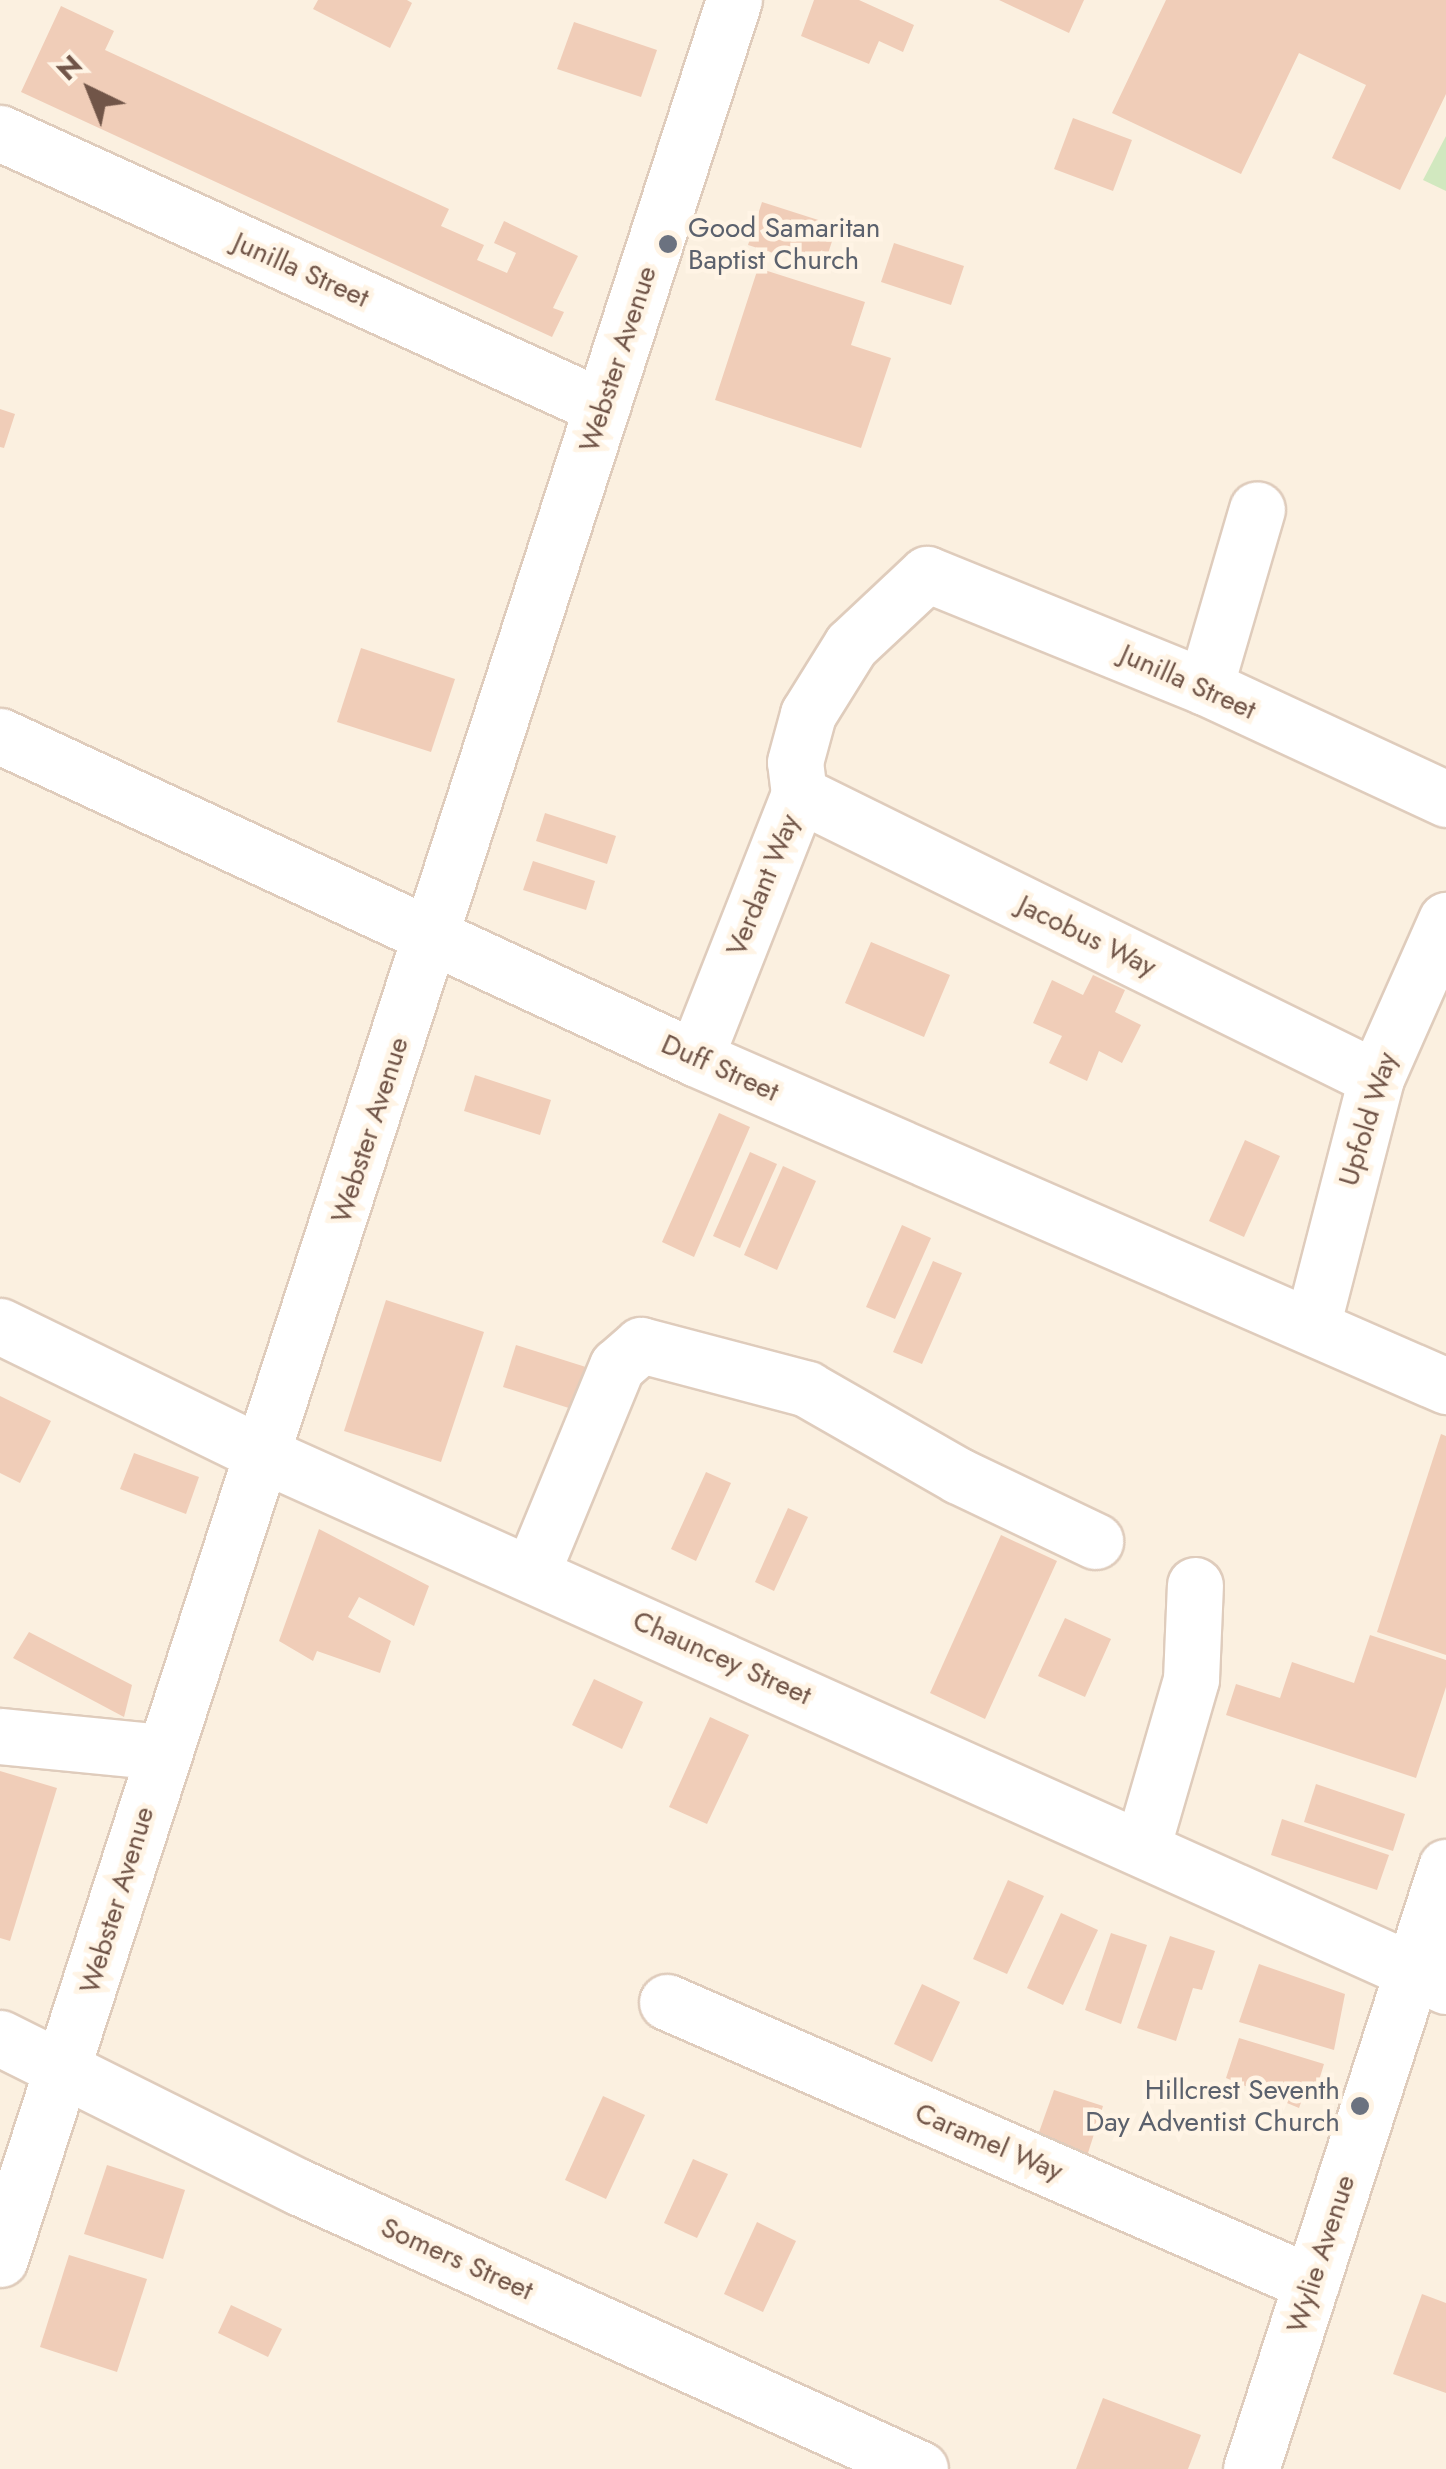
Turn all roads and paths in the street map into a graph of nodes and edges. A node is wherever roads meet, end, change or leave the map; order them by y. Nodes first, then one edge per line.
1 (734, 0) edge
2 (0, 134) edge
3 (602, 408) junction
4 (1257, 509) dead end
5 (927, 574) joint
6 (1204, 688) junction
7 (0, 736) edge
8 (799, 794) junction
9 (1446, 799) edge
10 (1446, 920) edge
11 (432, 937) junction
12 (694, 1058) junction
13 (1376, 1078) junction
14 (0, 1326) edge
15 (1312, 1326) junction
16 (1446, 1386) edge
17 (264, 1456) junction
18 (1095, 1541) dead end
19 (532, 1572) junction
20 (1195, 1585) dead end
21 (0, 1736) edge
22 (164, 1752) junction
23 (1142, 1848) junction
24 (1446, 1868) edge
25 (1429, 1978) edge
26 (667, 2002) dead end
27 (0, 2038) edge
28 (62, 2075) junction
29 (0, 2259) edge
30 (1311, 2283) junction
31 (920, 2469) edge
32 (1251, 2469) edge

1 - 3 street, Webster Avenue
2 - 3 street, Junilla Street
3 - 11 street, Webster Avenue
4 - 6 street
5 - 6 street, Junilla Street
5 - 8 street, Verdant Way
6 - 9 street, Junilla Street
7 - 11 street, Duff Street
8 - 12 street, Verdant Way
8 - 13 street, Jacobus Way
10 - 13 street, Upfold Way
11 - 12 street, Duff Street
11 - 17 street, Webster Avenue
12 - 15 street, Duff Street
13 - 15 street, Upfold Way
14 - 17 street, Chauncey Street
15 - 16 street, Duff Street
17 - 19 street, Chauncey Street
17 - 22 street, Webster Avenue
18 - 19 street
19 - 23 street, Chauncey Street
20 - 23 street
21 - 22 street
22 - 28 street, Webster Avenue
23 - 25 street, Chauncey Street
24 - 25 street, Wylie Avenue
25 - 30 street, Wylie Avenue
26 - 30 street, Caramel Way
27 - 28 street, Somers Street
28 - 29 street, Webster Avenue
28 - 31 street, Somers Street
30 - 32 street, Wylie Avenue

